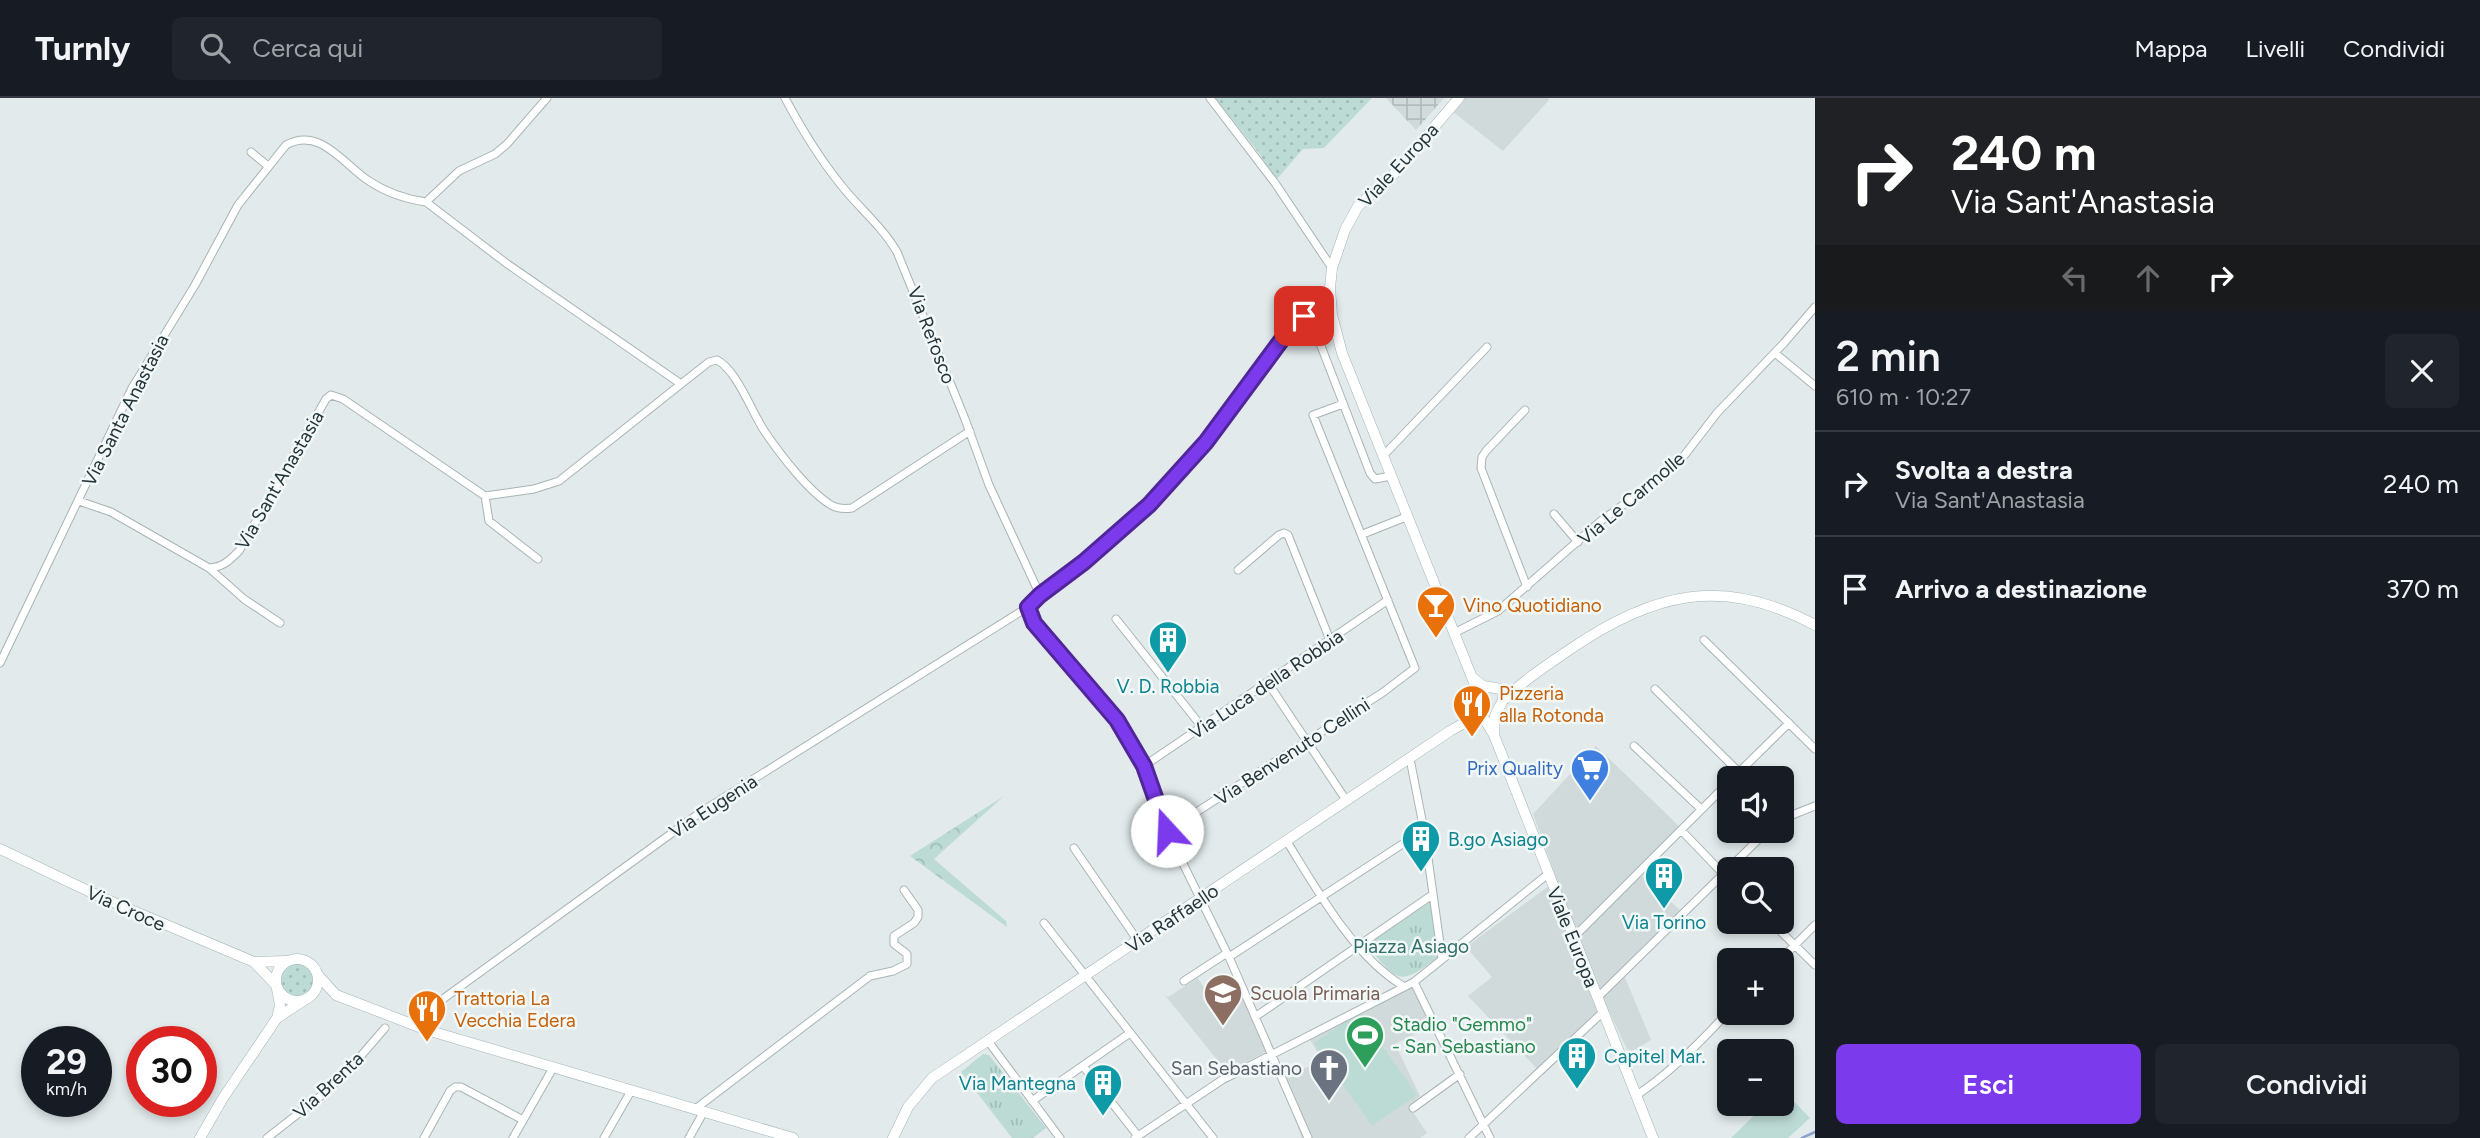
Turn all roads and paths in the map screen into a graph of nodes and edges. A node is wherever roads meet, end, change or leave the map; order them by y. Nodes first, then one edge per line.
1 (547, 98) edge
2 (785, 98) edge
3 (1210, 98) edge
4 (1459, 98) edge
5 (251, 152) dead end
6 (268, 166) junction
7 (426, 202) junction
8 (1332, 268) junction
9 (1331, 297) junction
10 (1815, 307) edge
11 (1306, 314) junction
12 (1332, 315) junction
13 (1487, 347) dead end
14 (1775, 353) junction
15 (681, 384) junction
16 (1815, 386) edge
17 (1343, 404) junction
18 (1525, 410) dead end
19 (970, 431) junction
20 (1384, 456) junction
21 (1391, 475) junction
22 (485, 496) junction
23 (79, 501) junction
24 (1554, 514) dead end
25 (1406, 517) junction
26 (1363, 534) junction
27 (1578, 542) junction
28 (538, 559) dead end
29 (209, 568) junction
30 (1238, 570) dead end
31 (1527, 587) junction
32 (1040, 595) junction
33 (1388, 600) junction
34 (1028, 607) junction
35 (1116, 619) dead end
36 (280, 623) dead end
37 (1815, 625) edge
38 (1454, 633) junction
39 (1330, 640) junction
40 (1704, 640) dead end
41 (0, 663) edge
42 (1471, 677) junction
43 (1268, 683) junction
44 (1518, 685) junction
45 (1493, 687) junction
46 (1655, 689) dead end
47 (1505, 699) junction
48 (1479, 702) junction
49 (1488, 716) junction
50 (1462, 723) junction
51 (1788, 723) junction
52 (1202, 727) junction
53 (1308, 741) junction
54 (1634, 746) dead end
55 (1815, 749) edge
56 (1408, 760) junction
57 (1144, 766) junction
58 (1733, 766) edge
59 (1745, 766) edge
60 (1717, 794) edge
61 (1346, 800) junction
62 (1815, 806) edge
63 (1701, 809) junction
64 (1794, 812) edge
65 (1423, 830) junction
66 (1682, 830) junction
67 (1167, 831) junction
68 (1286, 840) junction
69 (1755, 843) edge
70 (1074, 848) dead end
71 (0, 849) edge
72 (1743, 857) edge
73 (1717, 867) edge
74 (1548, 874) junction
75 (1717, 885) edge
76 (904, 890) dead end
77 (1432, 895) junction
78 (1321, 897) junction
79 (1201, 899) junction
80 (1044, 923) dead end
81 (1815, 925) edge
82 (1782, 934) edge
83 (1574, 937) junction
84 (1138, 941) junction
85 (1357, 946) junction
86 (1794, 946) junction
87 (1228, 955) junction
88 (1442, 958) junction
89 (286, 961) junction
90 (254, 962) junction
91 (1815, 964) edge
92 (318, 975) junction
93 (1086, 976) junction
94 (1184, 981) dead end
95 (1414, 982) junction
96 (1403, 986) junction
97 (277, 987) junction
98 (336, 995) junction
99 (1598, 997) junction
100 (306, 999) junction
101 (1603, 1012) junction
102 (1255, 1017) junction
103 (277, 1018) junction
104 (411, 1024) junction
105 (1717, 1025) edge
106 (385, 1028) dead end
107 (1130, 1033) junction
108 (988, 1041) junction
109 (1271, 1056) junction
110 (1083, 1066) junction
111 (553, 1068) junction
112 (1460, 1074) junction
113 (631, 1091) junction
114 (1637, 1095) junction
115 (1032, 1101) junction
116 (1186, 1104) junction
117 (1413, 1108) dead end
118 (698, 1112) junction
119 (523, 1120) junction
120 (1483, 1125) junction
121 (895, 1134) edge
122 (1136, 1137) edge
123 (200, 1138) edge
124 (267, 1138) edge
125 (424, 1138) edge
126 (513, 1138) edge
127 (604, 1138) edge
128 (689, 1138) edge
129 (793, 1138) edge
130 (888, 1138) edge
131 (1060, 1138) edge
132 (1213, 1138) edge
133 (1308, 1138) edge
134 (1469, 1138) edge
135 (1490, 1138) edge
136 (1653, 1138) edge

1 - 7 street
2 - 19 street, Via Refosco
3 - 8 street
4 - 8 main road, Viale Europa
5 - 6 street
6 - 7 street, Via Santa Anastasia
6 - 23 street, Via Santa Anastasia
7 - 15 street
8 - 9 main road, Viale Europa
9 - 11 street
9 - 12 main road, Viale Europa
10 - 14 street, Via Le Carmolle
11 - 12 street
11 - 17 street
11 - 32 street
12 - 20 main road, Viale Europa
13 - 20 street
14 - 16 street
14 - 27 street, Via Le Carmolle
15 - 19 street
15 - 22 street
17 - 21 street
17 - 26 street
18 - 31 street
19 - 32 street, Via Refosco
20 - 21 main road, Viale Europa
21 - 25 main road, Viale Europa
22 - 28 street
22 - 29 street, Via Sant'Anastasia
23 - 29 street
23 - 41 street, Via Santa Anastasia
24 - 27 street
25 - 26 street
25 - 38 main road, Viale Europa
26 - 33 street
27 - 31 street, Via Le Carmolle
29 - 36 street
30 - 39 street
31 - 38 street, Via Le Carmolle
32 - 34 street
33 - 39 street, Via Luca della Robbia
33 - 53 street, Via Benvenuto Cellini
34 - 57 street
34 - 104 street, Via Eugenia
35 - 52 street
37 - 44 main road
38 - 42 main road, Viale Europa
39 - 43 street, Via Luca della Robbia
40 - 51 street
42 - 45 main road
42 - 48 main road, Viale Europa
43 - 52 street, Via Luca della Robbia
43 - 53 street
44 - 45 main road
44 - 47 main road
45 - 47 main road
45 - 48 main road
46 - 58 street
47 - 49 main road
48 - 49 main road, Viale Europa
48 - 50 main road, Via Raffaello
49 - 50 main road, Via Raffaello
49 - 74 main road, Viale Europa
50 - 56 main road, Via Raffaello
51 - 55 street
51 - 59 street
52 - 57 street, Via Luca della Robbia
53 - 61 street
53 - 67 street, Via Benvenuto Cellini
54 - 63 street
56 - 61 main road, Via Raffaello
56 - 65 street
57 - 67 street
60 - 63 street
61 - 68 main road, Via Raffaello
62 - 64 street
63 - 66 street
65 - 77 street
65 - 78 street
66 - 73 street
66 - 83 street
67 - 79 street
68 - 78 street
68 - 79 main road, Via Raffaello
69 - 72 street
70 - 84 street
71 - 90 main road, Via Croce
74 - 83 main road, Viale Europa
74 - 88 street
75 - 99 street
76 - 118 street
77 - 85 street
77 - 88 street
78 - 85 street
78 - 87 street
79 - 84 main road, Via Raffaello
79 - 87 street
80 - 93 street
81 - 86 street
82 - 86 street
83 - 99 main road, Viale Europa
84 - 93 main road, Via Raffaello
85 - 96 street
85 - 102 street
86 - 91 street
87 - 94 street
87 - 102 street
88 - 95 street
89 - 90 main road, Via Croce
89 - 92 main road, Via Croce
89 - 97 main road
90 - 97 main road, Via Croce
92 - 98 main road
92 - 100 main road
93 - 107 street
93 - 108 main road, Via Raffaello
95 - 96 street
95 - 112 street
96 - 109 street
97 - 100 main road, Via Croce
97 - 103 main road
98 - 100 main road
98 - 104 main road
99 - 101 main road, Viale Europa
100 - 103 main road
101 - 114 main road, Viale Europa
101 - 120 street
102 - 109 street
103 - 123 main road
104 - 111 main road
105 - 114 street
106 - 124 street, Via Brenta
107 - 110 street
107 - 116 street
108 - 115 street
108 - 121 main road, Via Raffaello
109 - 116 street
109 - 133 street
110 - 115 street
110 - 122 street
111 - 113 main road
111 - 119 street
112 - 117 street
112 - 120 street
113 - 118 main road
113 - 127 street
114 - 136 main road, Viale Europa
115 - 131 street
116 - 122 street
116 - 132 street
118 - 128 street
118 - 129 main road
119 - 125 street
119 - 126 street
120 - 134 street
120 - 135 street
121 - 130 main road, Via Raffaello

